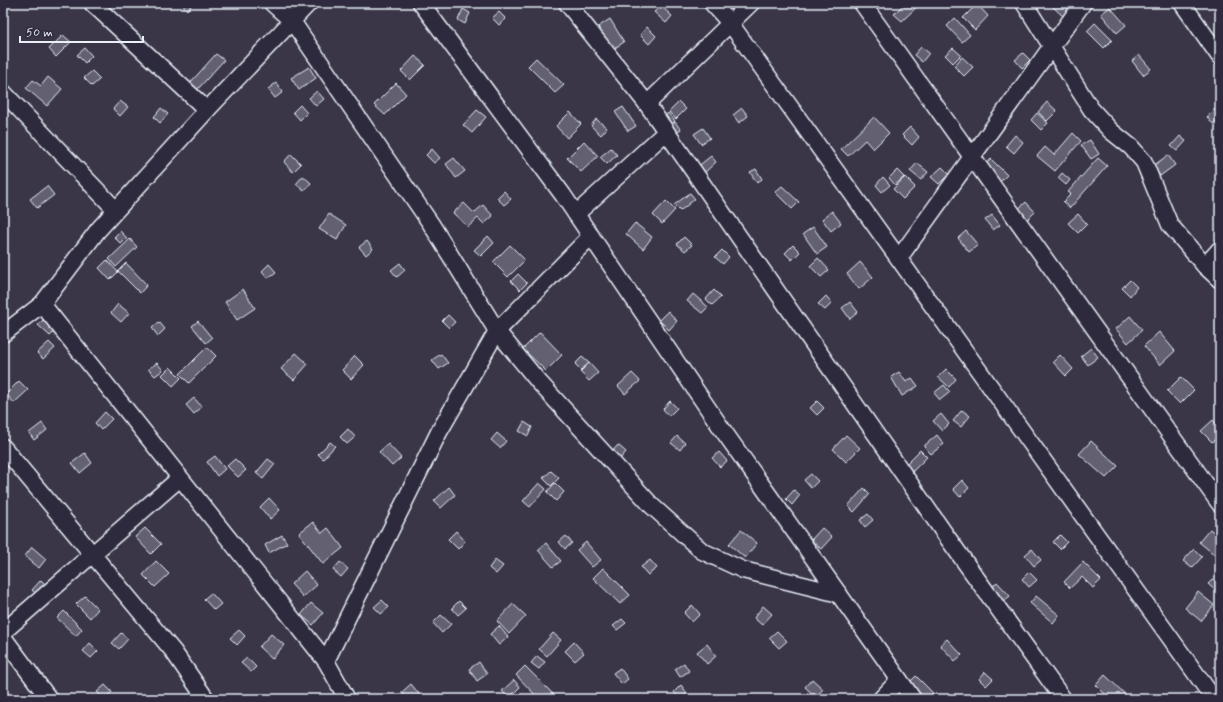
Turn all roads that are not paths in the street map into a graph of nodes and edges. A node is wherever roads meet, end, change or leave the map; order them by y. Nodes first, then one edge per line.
1 (92, 3) edge
2 (272, 3) edge
3 (309, 3) edge
4 (421, 3) edge
5 (567, 3) edge
6 (712, 3) edge
7 (751, 3) edge
8 (862, 3) edge
9 (1024, 3) edge
10 (1083, 3) edge
11 (1182, 3) edge
12 (292, 21) junction
13 (730, 23) junction
14 (1051, 47) junction
15 (1220, 57) edge
16 (3, 92) edge
17 (647, 104) junction
18 (207, 110) junction
19 (666, 132) junction
20 (972, 158) junction
21 (116, 210) junction
22 (576, 214) junction
23 (591, 236) junction
24 (1220, 249) edge
25 (898, 258) junction
26 (1205, 266) junction
27 (1220, 280) edge
28 (42, 304) junction
29 (497, 331) junction
30 (3, 334) edge
31 (3, 447) edge
32 (180, 478) junction
33 (1220, 504) edge
34 (93, 554) junction
35 (838, 594) junction
36 (3, 632) edge
37 (3, 637) edge
38 (326, 661) junction
39 (899, 680) junction
40 (49, 699) edge
41 (206, 699) edge
42 (347, 699) edge
43 (881, 699) edge
44 (913, 699) edge
45 (1063, 699) edge
46 (1214, 699) edge

1 - 18 street
2 - 12 street
3 - 12 street
4 - 22 street
5 - 17 street
6 - 13 street
7 - 13 street
8 - 20 street
9 - 14 street
10 - 14 street
11 - 15 street
12 - 18 street
12 - 29 street
13 - 17 street
13 - 25 street
14 - 20 street
14 - 26 street
16 - 21 street
17 - 19 street
18 - 21 street
19 - 22 street
19 - 45 street
20 - 25 street
20 - 33 street
21 - 28 street
22 - 23 street
23 - 29 street
23 - 35 street
24 - 26 street
25 - 46 street
26 - 27 street
28 - 30 street
28 - 32 street
29 - 35 street
29 - 38 street
31 - 34 street
32 - 34 street
32 - 38 street
34 - 36 street
34 - 41 street
35 - 39 street
37 - 40 street
38 - 42 street
39 - 43 street
39 - 44 street

